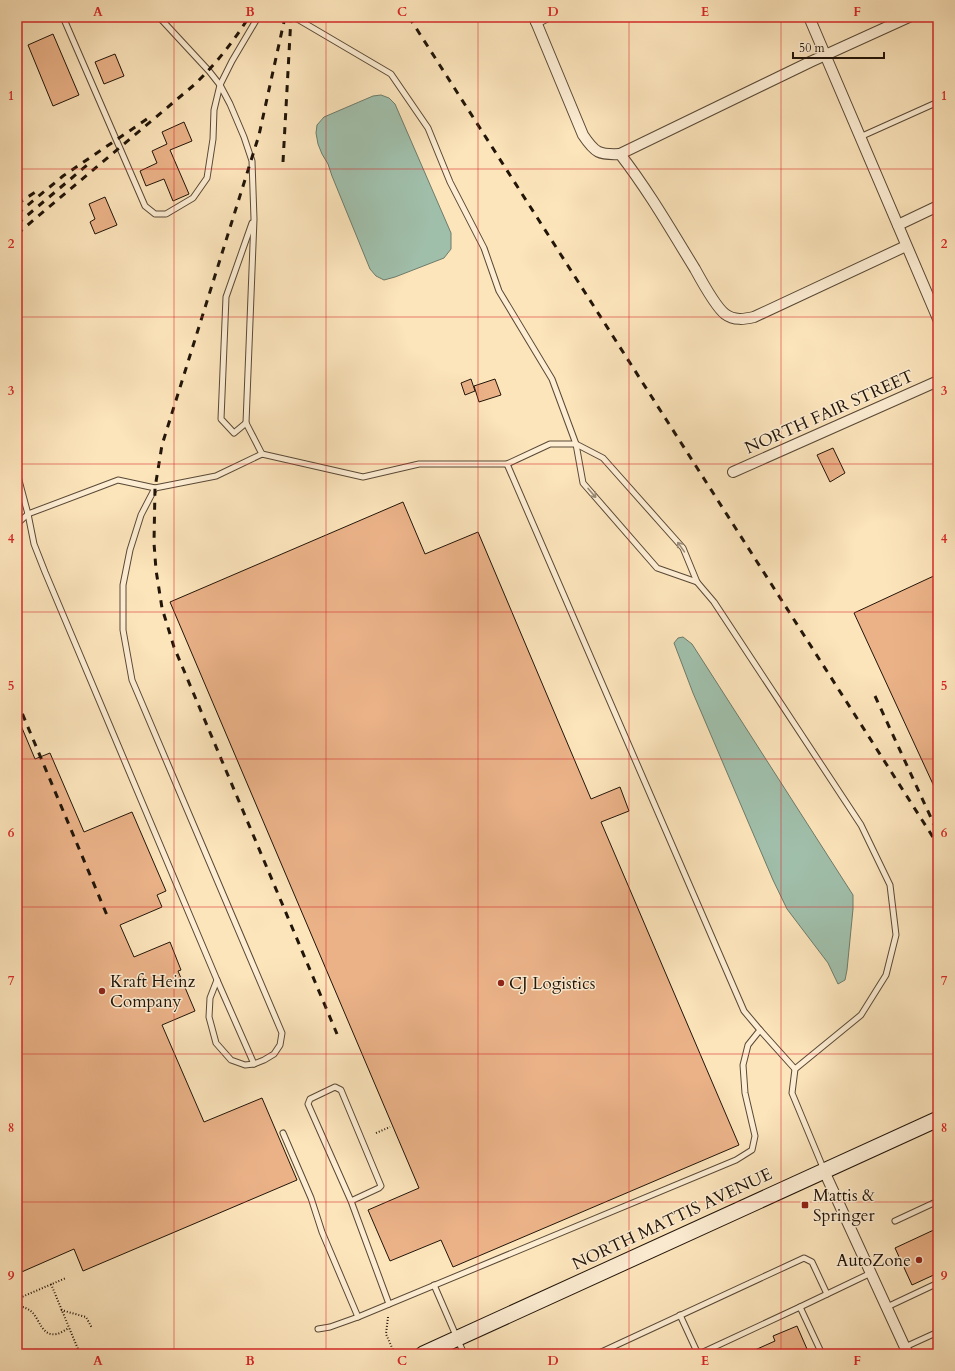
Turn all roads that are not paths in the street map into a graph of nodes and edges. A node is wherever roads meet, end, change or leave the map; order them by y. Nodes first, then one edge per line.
1 (62, 17) edge
2 (159, 17) edge
3 (258, 17) edge
4 (294, 17) edge
5 (546, 17) edge
6 (809, 17) edge
7 (909, 17) edge
8 (535, 19) edge
9 (826, 55) junction
10 (220, 85) junction
11 (938, 102) edge
12 (860, 137) junction
13 (620, 154) junction
14 (938, 206) edge
15 (254, 219) junction
16 (898, 225) junction
17 (906, 246) junction
18 (938, 319) edge
19 (938, 381) edge
20 (246, 423) junction
21 (576, 444) junction
22 (262, 454) junction
23 (508, 464) junction
24 (733, 472) dead end
25 (17, 473) edge
26 (155, 488) junction
27 (28, 514) junction
28 (17, 524) edge
29 (698, 582) junction
30 (217, 980) junction
31 (760, 1030) junction
32 (254, 1064) junction
33 (795, 1069) junction
34 (938, 1119) edge
35 (283, 1133) dead end
36 (824, 1171) junction
37 (350, 1201) junction
38 (938, 1201) edge
39 (895, 1221) dead end
40 (871, 1273) junction
41 (938, 1283) edge
42 (434, 1285) junction
43 (827, 1294) junction
44 (389, 1304) junction
45 (800, 1307) junction
46 (887, 1307) junction
47 (680, 1315) junction
48 (358, 1317) junction
49 (318, 1329) dead end
50 (938, 1332) edge
51 (457, 1338) junction
52 (907, 1350) edge
53 (423, 1354) edge
54 (464, 1354) edge
55 (597, 1354) edge
56 (699, 1354) edge
57 (822, 1354) edge

1 - 10 lane
2 - 10 lane
3 - 10 lane
4 - 21 lane
5 - 8 street
6 - 9 street
7 - 9 street
8 - 13 street
9 - 12 street
9 - 13 street
10 - 15 lane
11 - 12 lane
12 - 16 street
13 - 17 street
14 - 16 street
15 - 20 lane
15 - 20 lane
16 - 17 street
17 - 18 street
19 - 24 street, NORTH FAIR STREET
20 - 22 lane
21 - 23 lane
29 -> 21 lane
21 -> 29 lane
22 - 23 lane
22 - 26 lane
23 - 31 lane
25 - 27 lane
26 - 27 lane
26 - 32 lane
27 - 28 lane
27 - 30 lane
29 - 33 lane
30 - 32 lane
30 - 32 lane
31 - 33 lane
31 - 42 lane
33 - 36 lane
34 - 36 main road, NORTH MATTIS AVENUE
35 - 48 lane
36 - 40 street
36 - 51 main road, NORTH MATTIS AVENUE
37 - 37 lane
37 - 44 lane
38 - 39 lane
40 - 43 lane
40 - 46 street
41 - 46 lane
42 - 44 lane
42 - 51 lane
43 - 45 lane
43 - 47 lane
44 - 48 lane
45 - 56 lane
45 - 57 lane
46 - 52 street
47 - 55 lane
47 - 56 lane
48 - 49 lane
50 - 52 lane
51 - 53 main road, NORTH MATTIS AVENUE
51 - 54 lane

